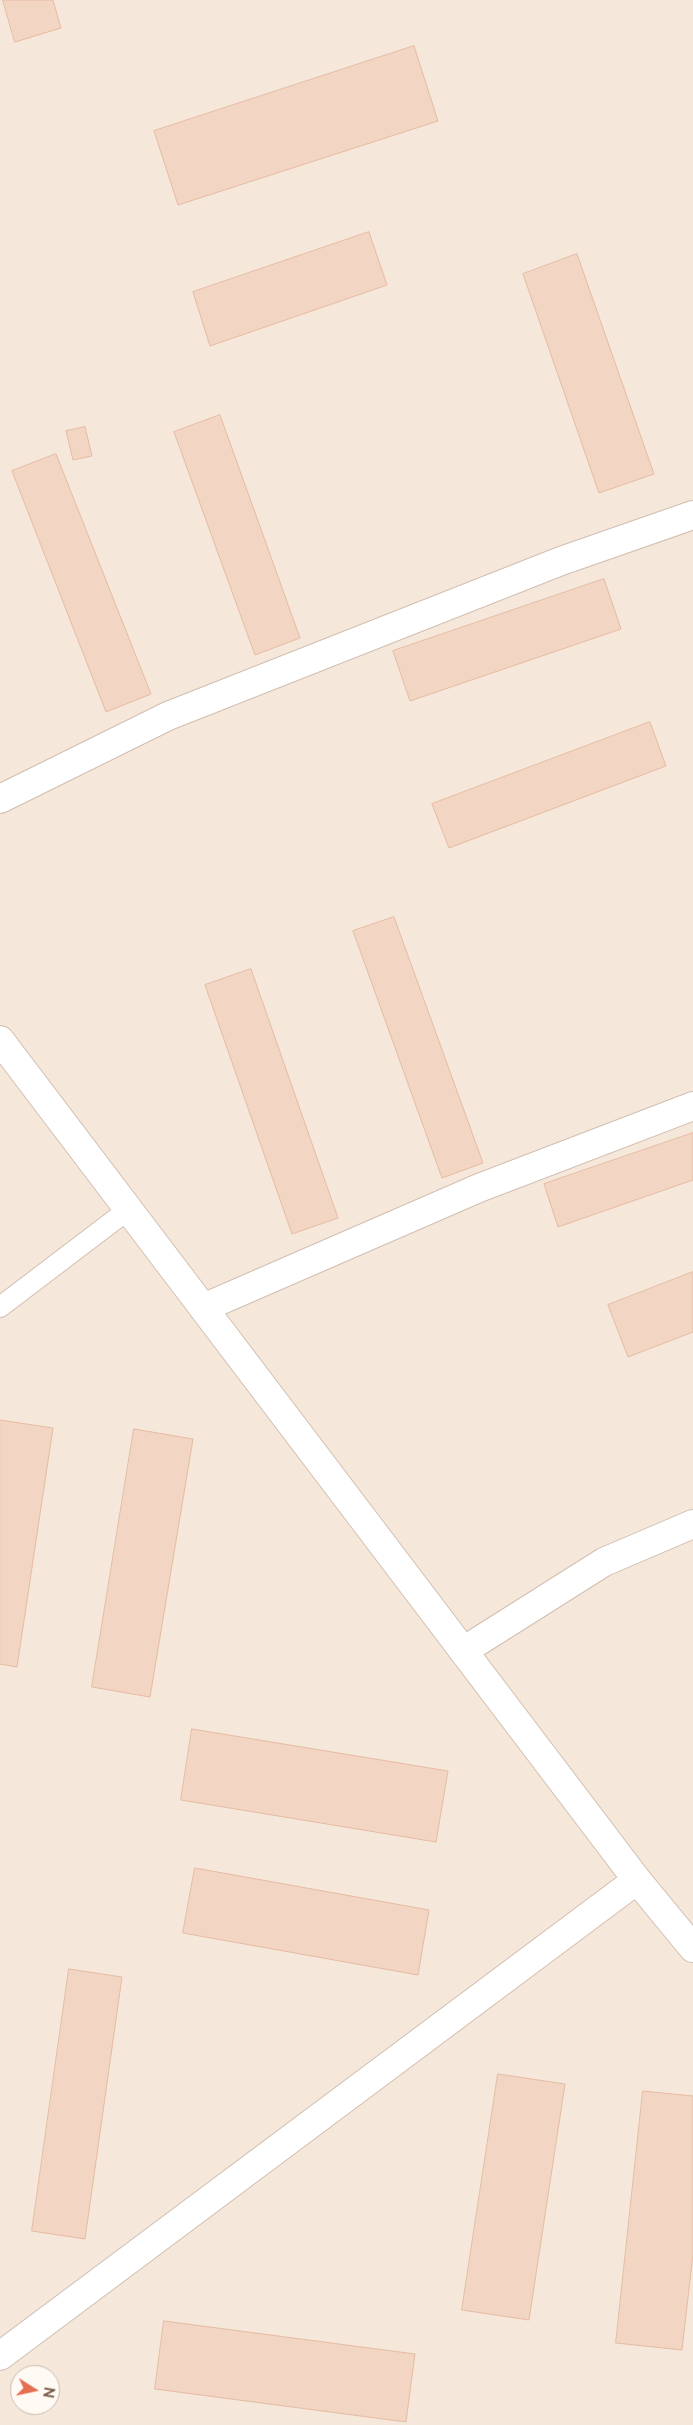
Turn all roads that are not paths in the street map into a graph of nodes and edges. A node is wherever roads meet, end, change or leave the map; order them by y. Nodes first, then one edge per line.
1 (693, 515) edge
2 (0, 799) edge
3 (0, 1040) edge
4 (693, 1106) edge
5 (129, 1209) junction
6 (0, 1307) edge
7 (203, 1308) junction
8 (693, 1524) edge
9 (463, 1651) junction
10 (637, 1880) junction
11 (693, 1948) edge
12 (0, 2356) edge

1 - 2 street
3 - 5 street
4 - 7 street
5 - 6 lane
5 - 7 street
7 - 9 street
8 - 9 street
9 - 10 street
10 - 11 street
10 - 12 street

